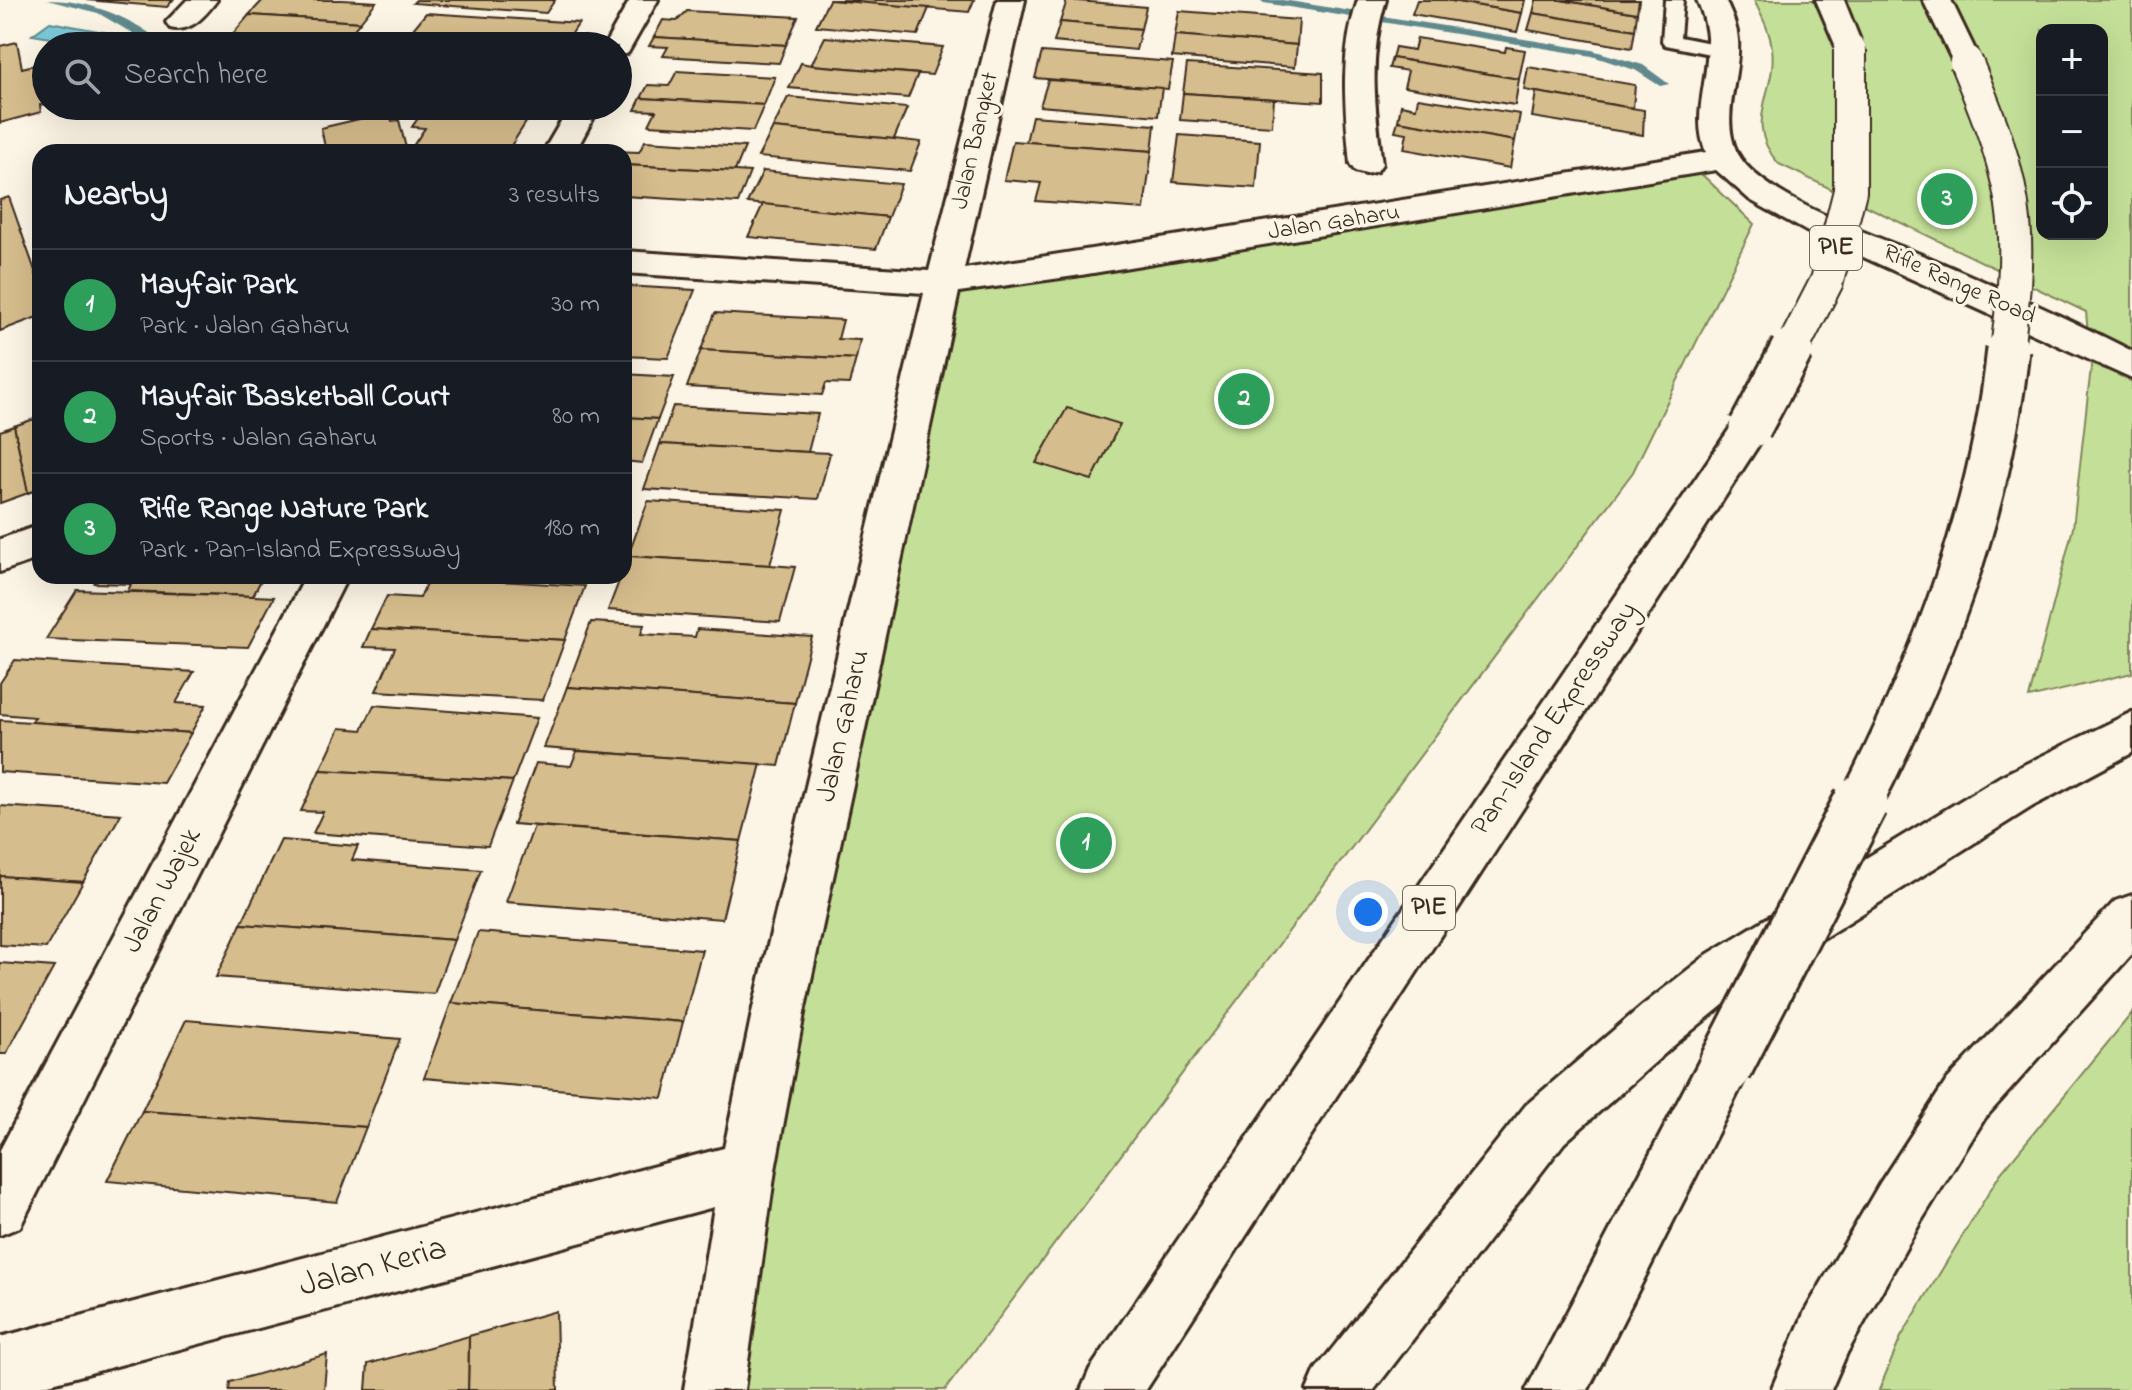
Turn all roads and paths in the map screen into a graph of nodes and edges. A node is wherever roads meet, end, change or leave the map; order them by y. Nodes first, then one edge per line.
1 (203, 0) edge
2 (644, 0) edge
3 (1011, 0) edge
4 (1674, 0) edge
5 (1711, 0) edge
6 (1830, 0) edge
7 (1937, 0) edge
8 (1367, 11) edge
9 (180, 22) dead end
10 (626, 32) edge
11 (1725, 51) junction
12 (577, 120) edge
13 (564, 144) edge
14 (1723, 159) junction
15 (1366, 164) dead end
16 (632, 263) edge
17 (945, 283) junction
18 (2132, 366) edge
19 (32, 544) edge
20 (0, 556) edge
21 (323, 584) edge
22 (2132, 731) edge
23 (2132, 918) edge
24 (747, 1170) junction
25 (0, 1207) edge
26 (0, 1367) edge
27 (714, 1390) edge
28 (1111, 1390) edge
29 (1337, 1390) edge
30 (1556, 1390) edge
31 (1801, 1390) edge

1 - 9 main road
2 - 10 main road
3 - 17 main road, Jalan Bangket
4 - 11 lane
5 - 11 main road
6 - 28 main road, Pan-Island Expressway / PIE, bridge
7 - 30 main road, bridge
8 - 15 main road
11 - 14 main road
12 - 13 main road
14 - 17 main road, Jalan Gaharu
14 - 18 main road, Rifle Range Road
16 - 17 main road, Jalan Gaharu
17 - 24 main road, Jalan Gaharu
19 - 20 main road
21 - 25 main road, Jalan Wajek
22 - 29 main road
23 - 31 main road
24 - 26 main road, Jalan Keria
24 - 27 main road, Jalan Gaharu

